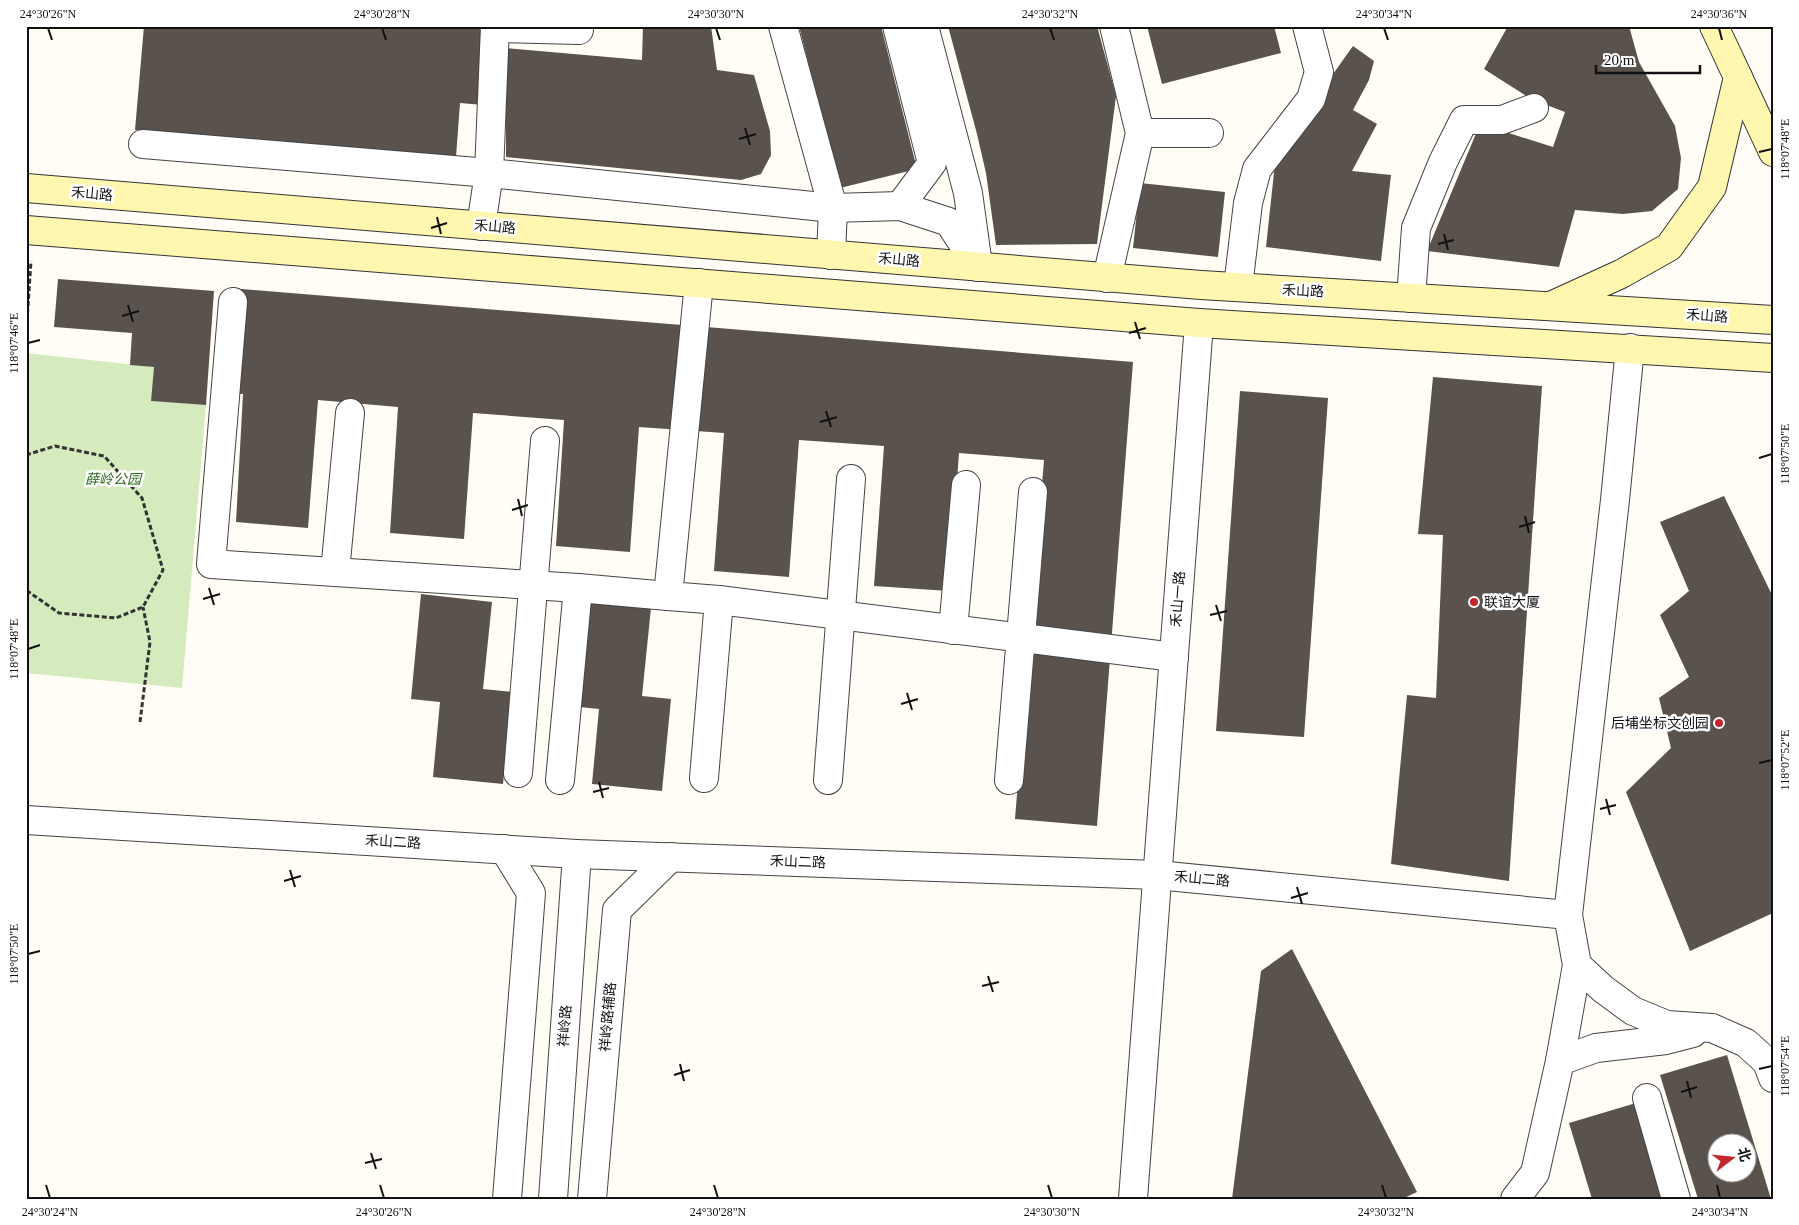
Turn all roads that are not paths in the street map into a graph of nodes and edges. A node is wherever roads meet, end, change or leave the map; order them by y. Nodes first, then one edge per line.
1 (579, 26) edge
2 (783, 26) edge
3 (897, 26) edge
4 (924, 26) edge
5 (1114, 26) edge
6 (1307, 26) edge
7 (1714, 26) edge
8 (495, 27) edge
9 (1738, 77) junction
10 (1534, 108) dead end
11 (1140, 133) junction
12 (1209, 133) dead end
13 (143, 144) dead end
14 (1773, 152) edge
15 (489, 173) junction
16 (26, 188) edge
17 (900, 206) junction
18 (833, 208) junction
19 (482, 226) junction
20 (30, 230) edge
21 (831, 255) junction
22 (978, 267) junction
23 (1107, 278) junction
24 (699, 283) junction
25 (1238, 287) junction
26 (1411, 298) junction
27 (233, 302) dead end
28 (1550, 306) junction
29 (1773, 320) edge
30 (1199, 323) junction
31 (1630, 348) junction
32 (1773, 358) edge
33 (350, 413) dead end
34 (545, 440) dead end
35 (851, 479) dead end
36 (966, 485) dead end
37 (1033, 492) dead end
38 (335, 572) junction
39 (533, 585) junction
40 (578, 588) junction
41 (668, 596) junction
42 (719, 600) junction
43 (840, 616) junction
44 (953, 630) junction
45 (1020, 638) junction
46 (1174, 657) junction
47 (518, 774) dead end
48 (704, 778) dead end
49 (560, 780) dead end
50 (828, 780) dead end
51 (1009, 780) dead end
52 (26, 820) edge
53 (504, 849) junction
54 (577, 854) junction
55 (671, 857) junction
56 (1157, 875) junction
57 (1568, 914) junction
58 (1577, 965) junction
59 (1712, 1028) junction
60 (1560, 1061) junction
61 (1773, 1078) edge
62 (1647, 1098) dead end
63 (507, 1199) edge
64 (553, 1199) edge
65 (592, 1199) edge
66 (1133, 1199) edge
67 (1516, 1199) edge
68 (1676, 1199) edge

1 - 8 street
2 - 18 street
3 - 17 street
4 - 22 street
5 - 11 street
6 - 25 street
7 - 9 main road
8 - 15 street
9 - 14 main road
9 - 28 main road
10 - 26 street
11 - 12 street
11 - 23 street
13 - 15 street
15 - 18 street
15 - 19 street
16 - 19 main road, 禾山路
17 - 18 street
17 - 22 street
18 - 21 street
19 - 21 main road, 禾山路
20 - 24 main road
21 - 22 main road, 禾山路
22 - 23 main road, 禾山路
23 - 25 main road, 禾山路
24 - 30 main road
24 - 41 street
25 - 26 main road, 禾山路
26 - 28 main road, 禾山路
27 - 38 street
28 - 29 main road, 禾山路
30 - 31 main road
30 - 46 street, 禾山一路
31 - 32 main road
31 - 57 street
33 - 38 street
34 - 39 street
35 - 43 street
36 - 44 street
37 - 45 street
38 - 39 street
39 - 40 street
39 - 47 street
40 - 41 street
40 - 49 street
41 - 42 street
42 - 43 street
42 - 48 street
43 - 44 street
43 - 50 street
44 - 45 street
45 - 46 street
45 - 51 street
46 - 56 street, 禾山一路
52 - 53 street, 禾山二路
53 - 54 street, 禾山二路
53 - 63 street
54 - 55 street, 禾山二路
54 - 64 street, 祥岭路
55 - 56 street, 禾山二路
55 - 65 street, 祥岭路辅路
56 - 57 street, 禾山二路
56 - 66 street, 禾山一路
57 - 58 street
58 - 59 street
58 - 60 street
59 - 60 street
59 - 61 street
60 - 67 street
62 - 68 street

